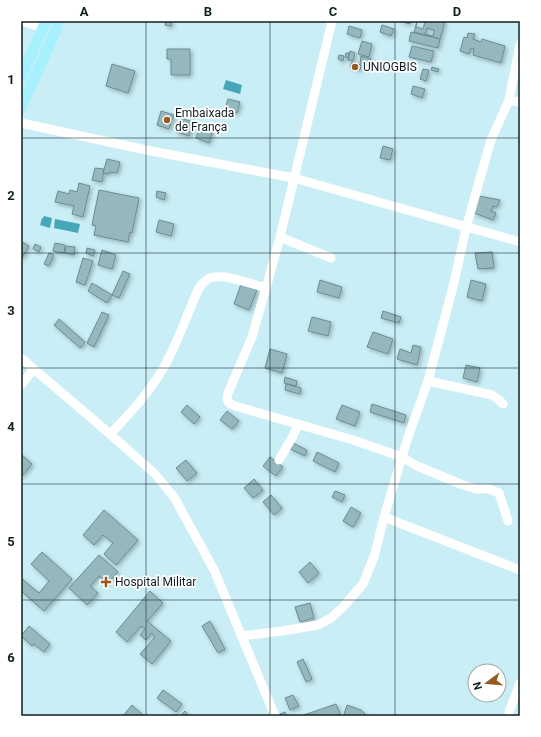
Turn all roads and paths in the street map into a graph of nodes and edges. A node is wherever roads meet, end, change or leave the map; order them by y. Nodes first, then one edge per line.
1 (22, 21) edge
2 (58, 21) edge
3 (332, 21) edge
4 (44, 24) edge
5 (520, 44) edge
6 (21, 78) edge
7 (509, 100) junction
8 (520, 102) edge
9 (21, 108) edge
10 (21, 123) edge
11 (294, 178) junction
12 (466, 228) junction
13 (280, 237) junction
14 (520, 242) edge
15 (330, 258) dead end
16 (266, 288) junction
17 (21, 358) edge
18 (34, 369) junction
19 (428, 380) junction
20 (21, 385) edge
21 (503, 404) dead end
22 (298, 425) junction
23 (110, 434) junction
24 (402, 457) junction
25 (279, 460) dead end
26 (384, 518) junction
27 (508, 521) dead end
28 (520, 570) edge
29 (241, 636) junction
30 (520, 683) edge
31 (509, 712) dead end
32 (275, 716) edge

1 - 4 street
2 - 9 main road
3 - 11 street
4 - 6 main road
5 - 7 street
7 - 8 street
7 - 12 street
10 - 11 street
11 - 12 street
11 - 13 street
12 - 14 street
12 - 19 street
13 - 15 street
13 - 16 street
16 - 22 street
16 - 23 street
17 - 18 street
18 - 20 street
18 - 23 street
19 - 21 street
19 - 24 street
22 - 24 street
22 - 25 street
23 - 29 street
24 - 26 street
24 - 27 street
26 - 28 street
26 - 29 street
29 - 32 street
30 - 31 street

